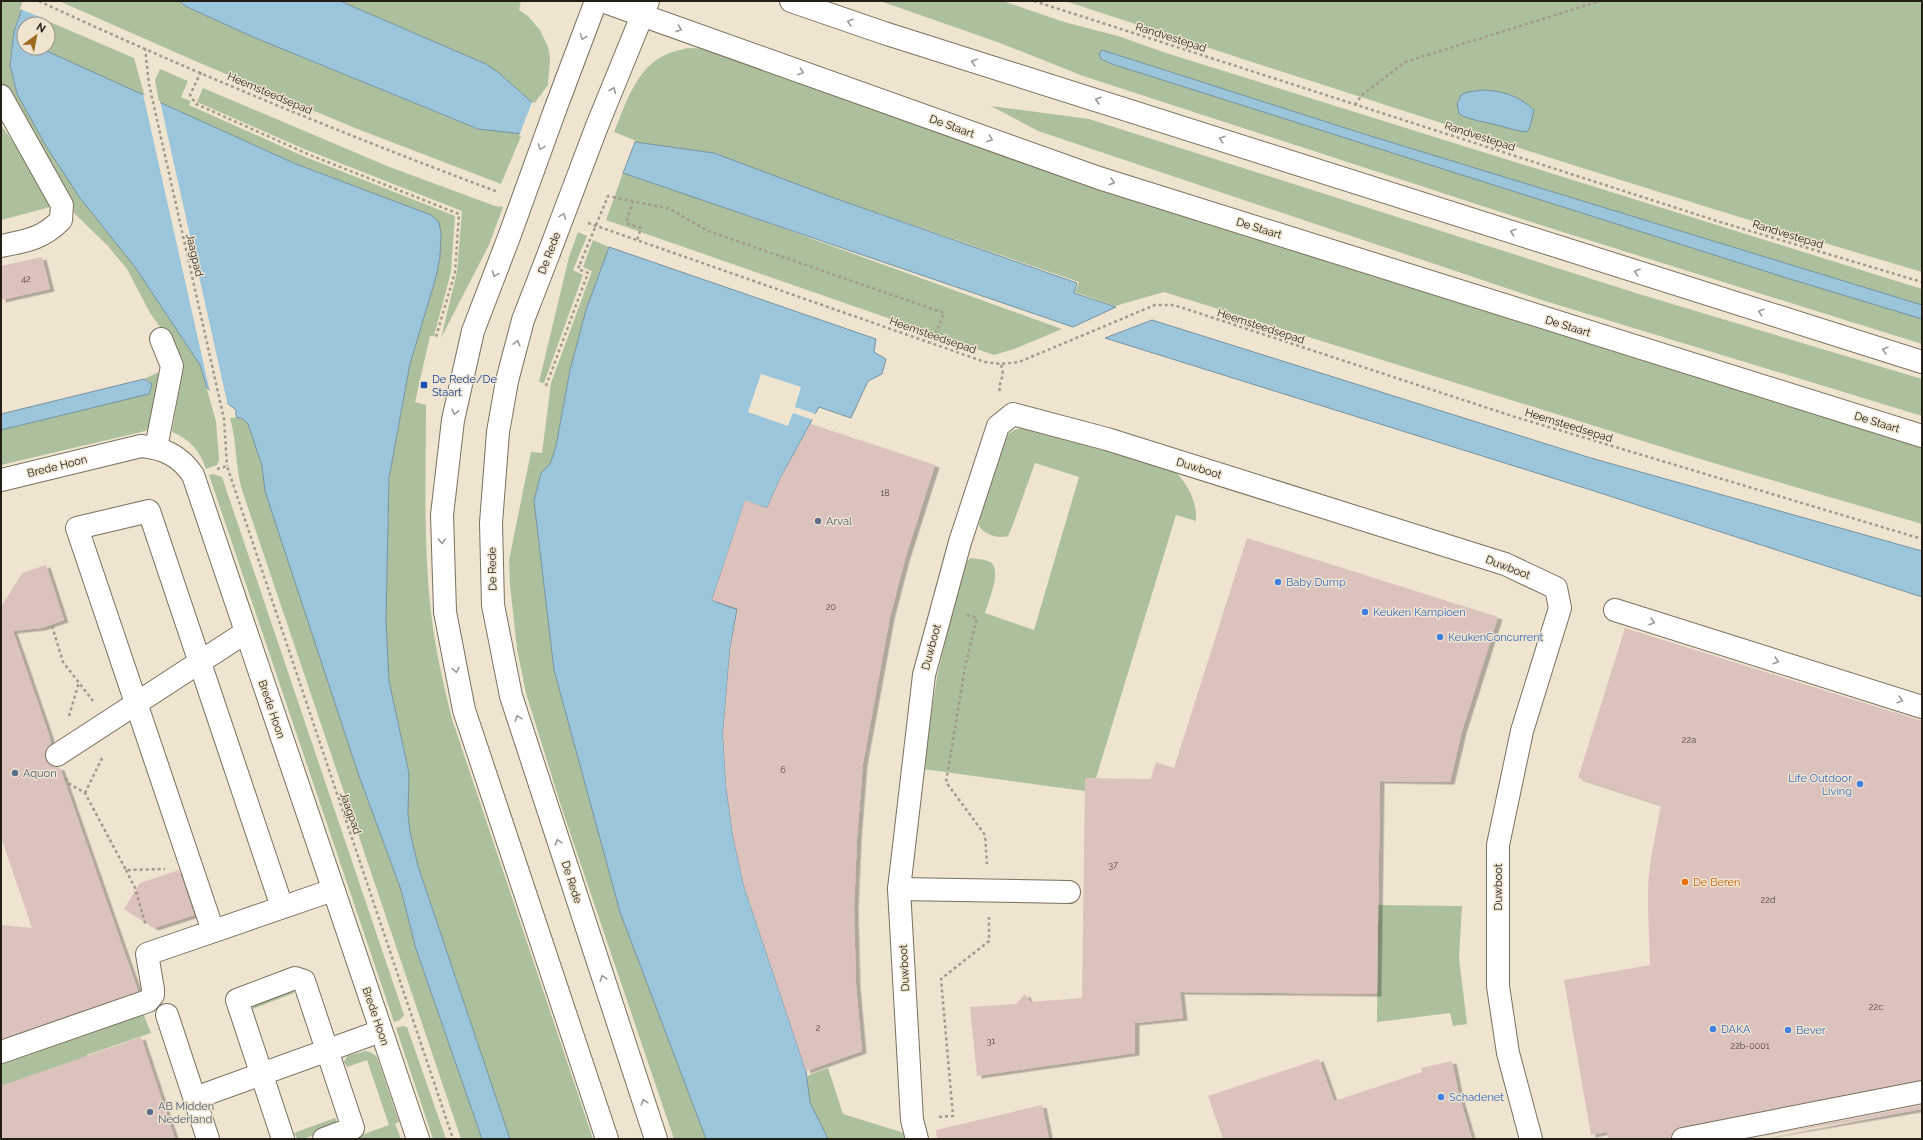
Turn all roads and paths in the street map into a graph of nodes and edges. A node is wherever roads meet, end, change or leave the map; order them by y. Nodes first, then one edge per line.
1 (40, 1) edge
2 (596, 1) edge
3 (602, 1) edge
4 (791, 1) edge
5 (1034, 1) edge
6 (1600, 1) edge
7 (645, 8) edge
8 (145, 48) junction
9 (201, 72) junction
10 (1, 96) edge
11 (1355, 105) junction
12 (497, 191) dead end
13 (633, 201) junction
14 (604, 228) dead end
15 (637, 240) junction
16 (1, 246) edge
17 (1922, 282) edge
18 (436, 337) dead end
19 (161, 339) dead end
20 (932, 343) junction
21 (1922, 362) edge
22 (546, 386) dead end
23 (1922, 436) edge
24 (156, 448) junction
25 (227, 466) dead end
26 (1, 480) edge
27 (234, 493) dead end
28 (1922, 539) edge
29 (1615, 610) dead end
30 (246, 632) junction
31 (200, 662) junction
32 (136, 704) junction
33 (1922, 707) edge
34 (57, 754) joint
35 (192, 869) junction
36 (126, 870) junction
37 (899, 889) junction
38 (333, 890) junction
39 (1069, 892) dead end
40 (282, 907) junction
41 (213, 931) junction
42 (154, 952) junction
43 (167, 1015) dead end
44 (381, 1031) junction
45 (327, 1051) junction
46 (1, 1052) edge
47 (261, 1074) junction
48 (1922, 1092) edge
49 (195, 1098) junction
50 (208, 1139) edge
51 (283, 1139) edge
52 (324, 1139) edge
53 (418, 1139) edge
54 (453, 1139) edge
55 (607, 1139) edge
56 (656, 1139) edge
57 (917, 1139) edge
58 (1531, 1139) edge
59 (1683, 1139) edge

1 - 8 path, Heemsteedsepad
2 -> 55 main road, bridge
3 - 7 main road, De Staart
21 -> 4 main road
5 - 11 path, Randvestepad
6 - 11 path
7 -> 23 main road, De Staart
56 -> 7 main road, De Rede, bridge
8 - 9 path, Heemsteedsepad
8 - 25 path, Jaagpad
9 - 12 path, Heemsteedsepad
9 - 18 path
10 - 16 main road
11 - 17 path, Randvestepad
13 - 15 path
13 - 20 path
13 - 22 path, bridge
14 - 15 path, Heemsteedsepad
15 - 20 path, Heemsteedsepad
19 - 24 main road
20 - 28 path, Heemsteedsepad
24 - 26 main road, Brede Hoon
24 - 30 main road, Brede Hoon
27 - 54 path, Jaagpad
29 -> 33 main road
30 - 31 main road
30 - 38 main road, Brede Hoon
31 - 32 main road
31 - 32 main road
31 - 40 main road
32 - 34 main road
32 - 35 main road
34 - 36 path
35 - 36 path
35 - 41 main road
36 - 42 path
37 - 39 main road
37 - 57 main road, Duwboot
37 - 58 main road, Duwboot
38 - 40 main road
38 - 44 main road, Brede Hoon
40 - 41 main road
41 - 42 main road
42 - 46 main road
43 - 49 main road
44 - 45 main road
44 - 53 main road, Brede Hoon
45 - 47 main road
45 - 47 main road
45 - 52 main road
47 - 49 main road
47 - 51 main road
48 - 59 main road
49 - 50 main road

